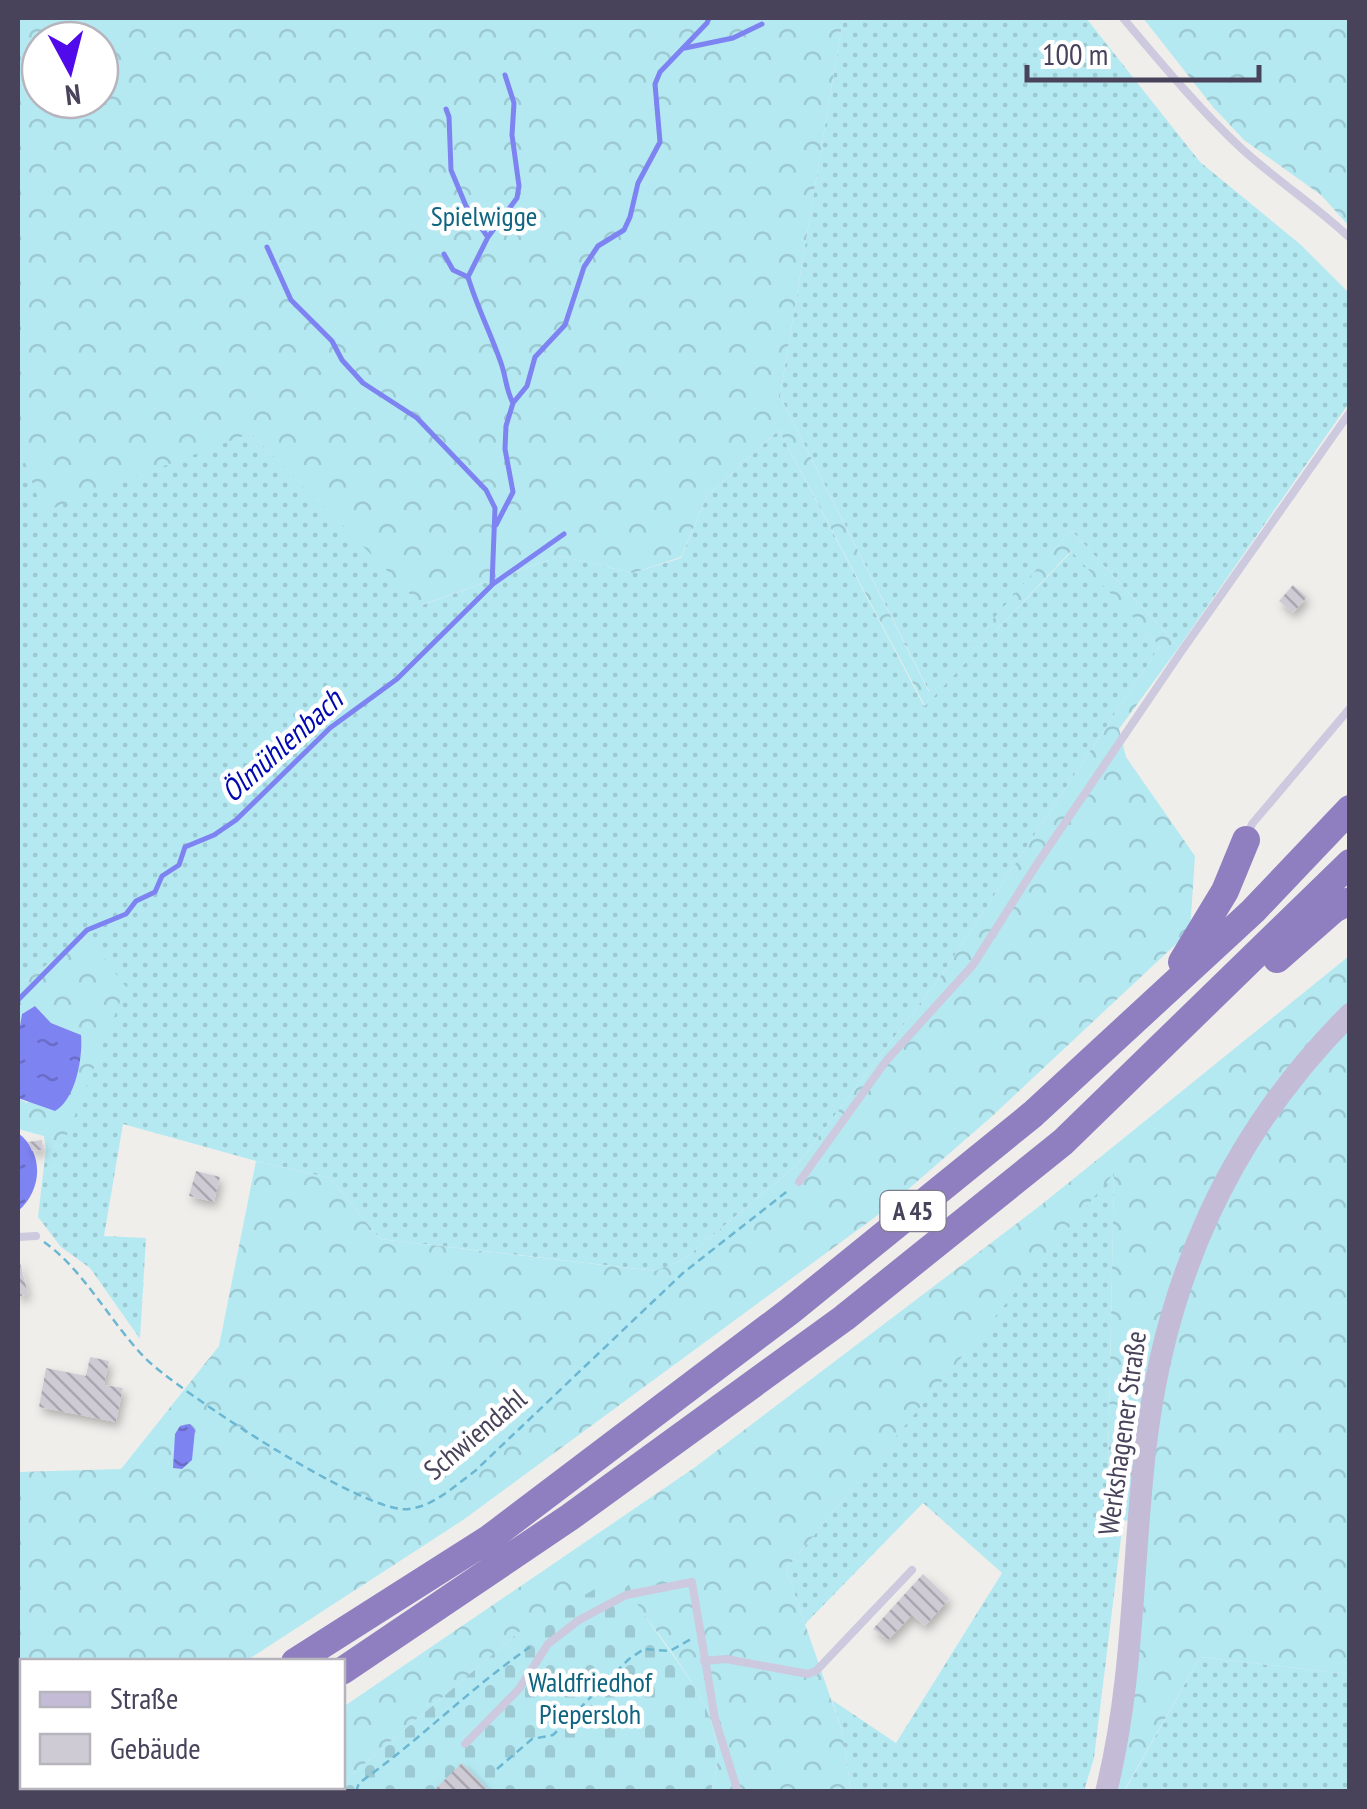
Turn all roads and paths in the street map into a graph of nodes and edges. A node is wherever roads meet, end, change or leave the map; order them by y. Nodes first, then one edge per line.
1 (1123, 18) edge
2 (1350, 238) edge
3 (1350, 412) edge
4 (1350, 708) edge
5 (1350, 809) edge
6 (1246, 840) joint
7 (1350, 862) edge
8 (1350, 901) edge
9 (1220, 992) junction
10 (1350, 1014) edge
11 (1141, 1015) junction
12 (799, 1182) joint
13 (36, 1236) joint
14 (18, 1237) edge
15 (912, 1570) dead end
16 (700, 1634) junction
17 (533, 1645) dead end
18 (299, 1659) edge
19 (704, 1661) junction
20 (345, 1670) edge
21 (465, 1744) dead end
22 (497, 1769) dead end
23 (356, 1792) edge
24 (738, 1792) edge
25 (1106, 1792) edge

1 - 2 lane
3 - 12 lane
4 - 6 lane
5 - 11 highway, A 45
6 - 11 highway
7 - 9 highway, A 45
8 - 9 highway
9 - 20 highway, A 45
10 - 25 main road, Werkshagener Straße
11 - 18 highway, A 45
12 - 13 path, Schwiendahl
13 - 14 lane
15 - 19 lane
16 - 19 lane
16 - 21 lane
16 - 22 path
17 - 23 path
19 - 24 lane

